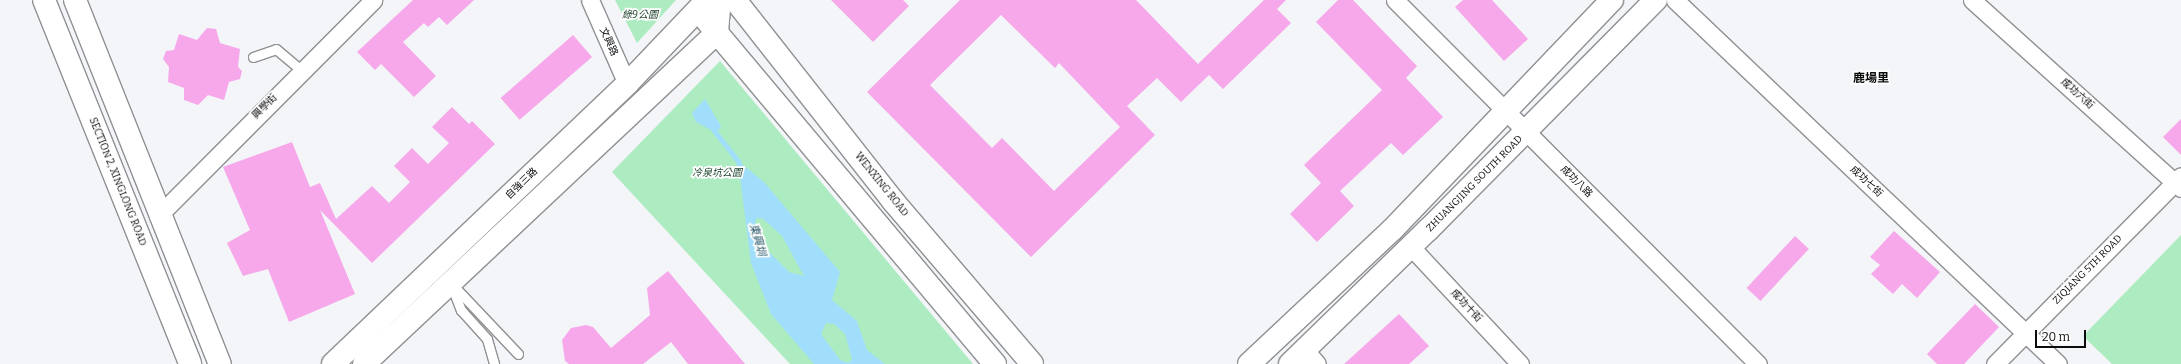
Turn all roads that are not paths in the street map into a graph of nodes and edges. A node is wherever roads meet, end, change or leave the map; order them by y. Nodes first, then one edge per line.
1 (44, 0) edge
2 (75, 0) edge
3 (373, 0) edge
4 (590, 0) edge
5 (720, 0) edge
6 (736, 0) edge
7 (1395, 0) edge
8 (1612, 0) edge
9 (1656, 0) edge
10 (1675, 0) edge
11 (1972, 0) edge
12 (702, 5) edge
13 (717, 32) junction
14 (253, 57) dead end
15 (302, 71) junction
16 (627, 84) junction
17 (1507, 112) junction
18 (1526, 132) junction
19 (2179, 182) edge
20 (158, 216) junction
21 (1411, 247) junction
22 (450, 282) junction
23 (2026, 333) junction
24 (518, 354) dead end
25 (1304, 359) edge
26 (190, 364) edge
27 (220, 364) edge
28 (333, 364) edge
29 (364, 364) edge
30 (494, 364) edge
31 (995, 364) edge
32 (1032, 364) edge
33 (1250, 364) edge
34 (1520, 364) edge
35 (1758, 364) edge
36 (1995, 364) edge
37 (2058, 364) edge

1 - 26 street, SECTION 2, XINGLONG ROAD
2 - 20 street
3 - 15 street, 興學街
4 - 16 street, 文興路
5 - 13 street
6 - 32 street, WENXING ROAD
7 - 17 street, 成功八路
8 - 17 street
9 - 18 street, ZHUANGJING SOUTH ROAD
10 - 23 street, 成功七街
11 - 19 street, 成功六街
12 - 13 street
12 - 16 street, 自強三路
13 - 22 street
13 - 31 street
14 - 15 lane
15 - 20 street, 興學街
16 - 28 street, 自強三路
17 - 18 street, 成功八路
17 - 33 street
18 - 21 street, ZHUANGJING SOUTH ROAD
18 - 35 street, 成功八路
19 - 23 street, ZIQIANG 5TH ROAD
20 - 27 street
21 - 25 street, ZHUANGJING SOUTH ROAD
21 - 34 street, 成功十街
22 - 24 lane
22 - 29 street
22 - 30 lane
23 - 36 street, ZIQIANG 5TH ROAD
23 - 37 street, 成功七街

